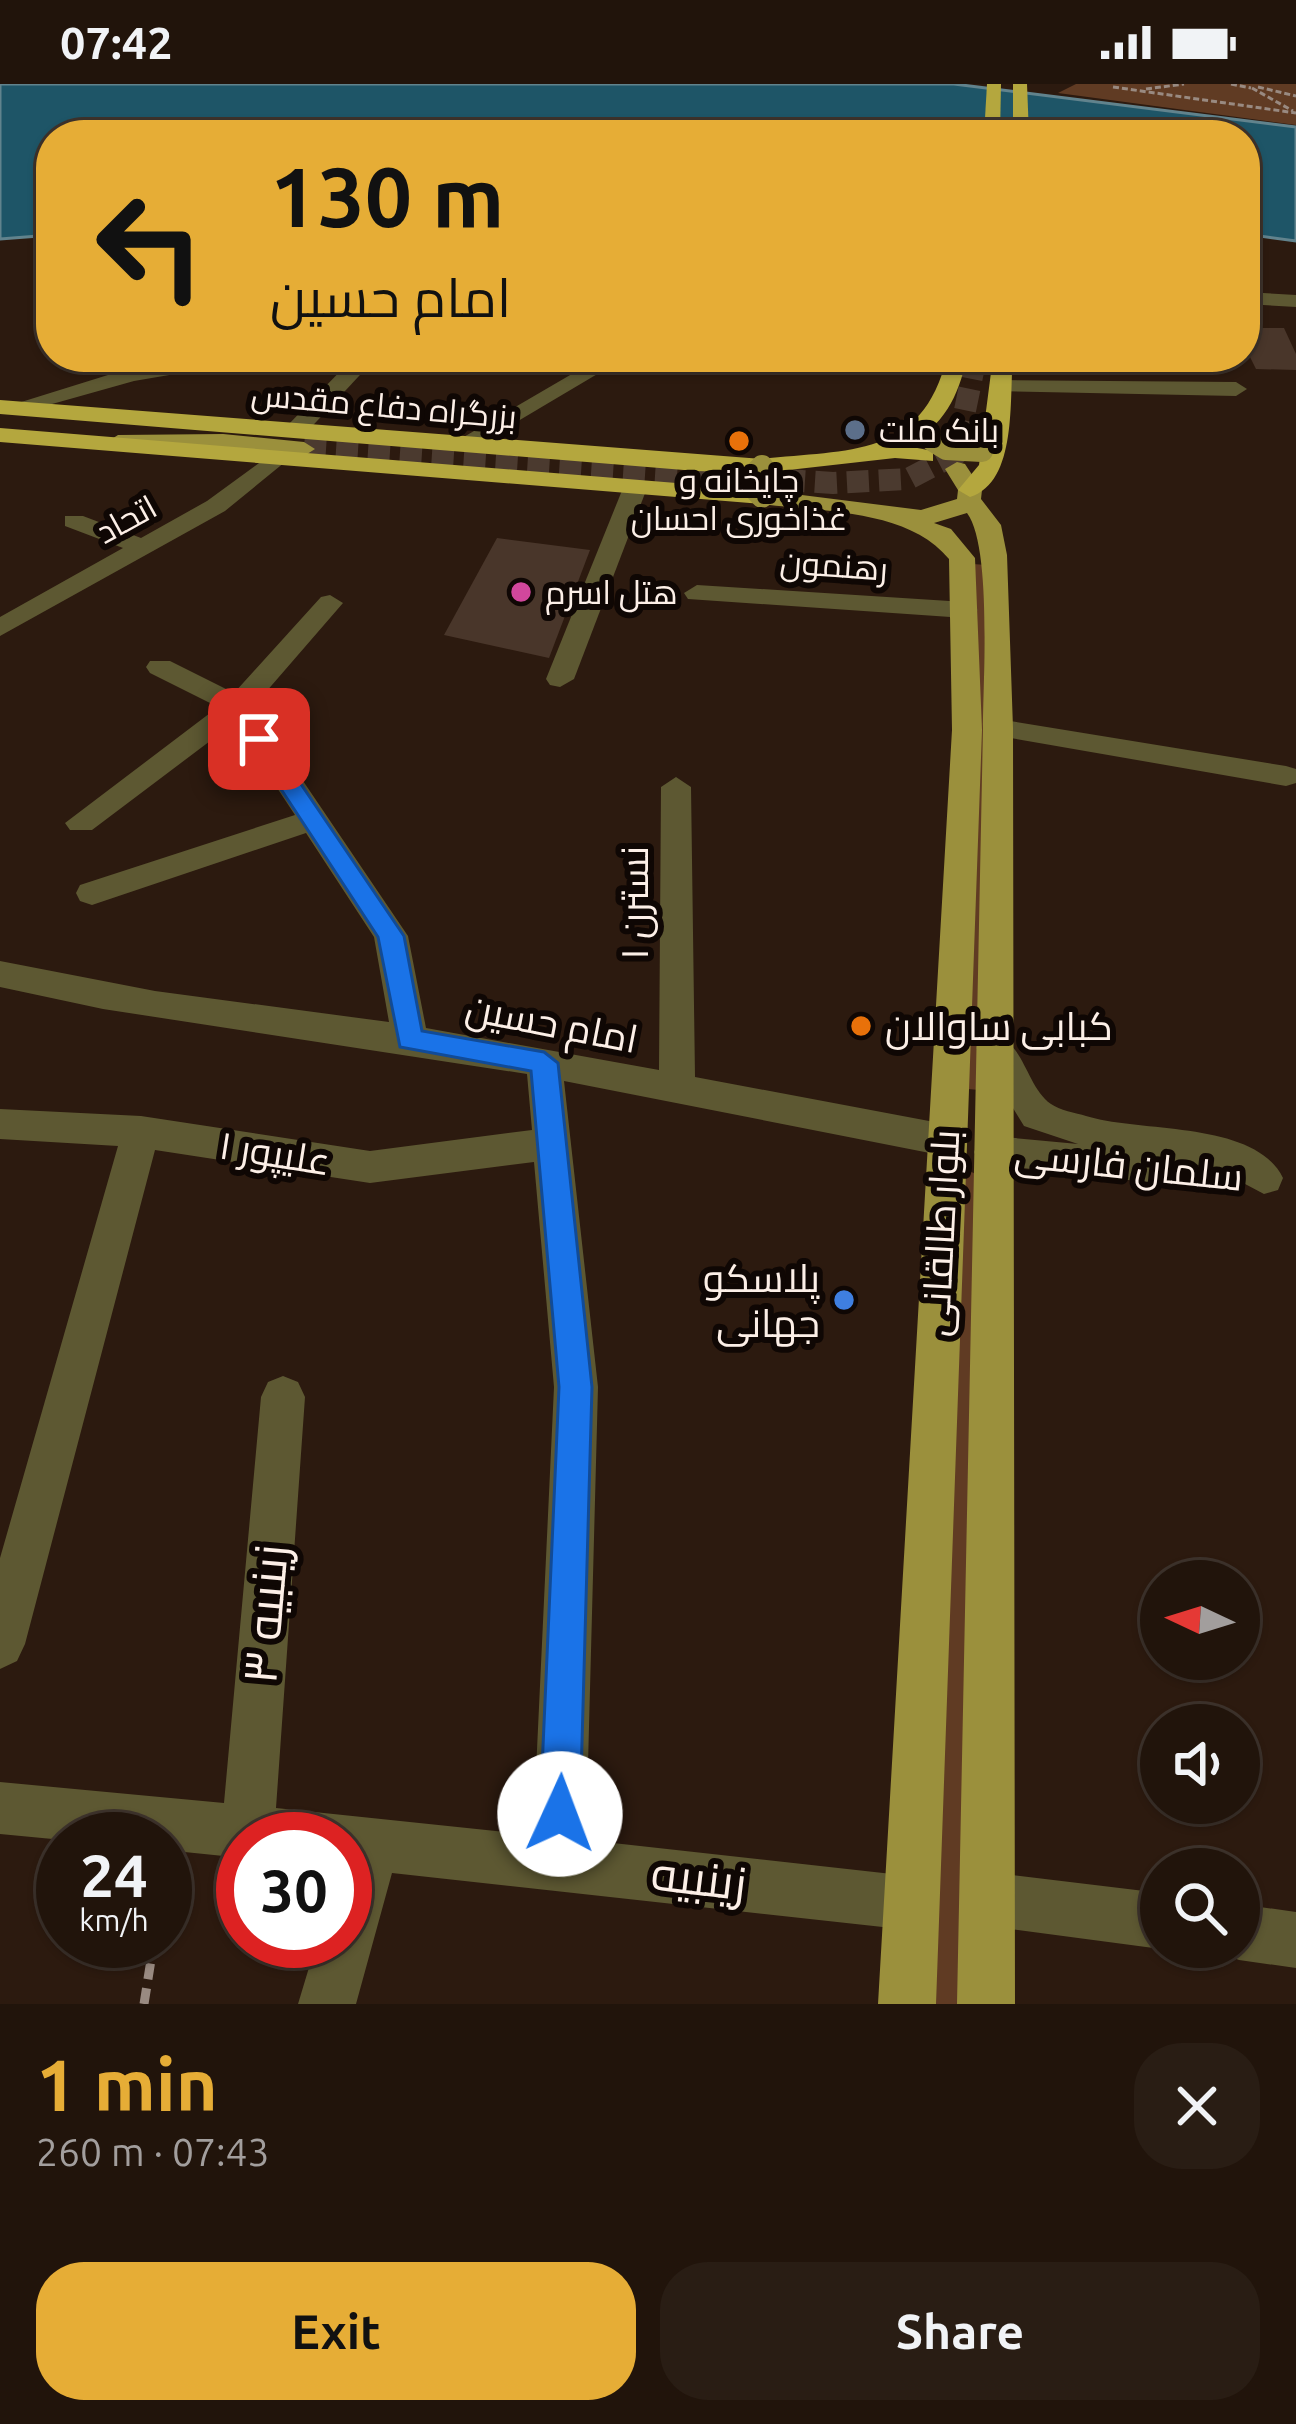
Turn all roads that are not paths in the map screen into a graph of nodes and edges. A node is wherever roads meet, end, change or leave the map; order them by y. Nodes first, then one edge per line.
1 (994, 84) edge
2 (1020, 84) edge
3 (993, 120) edge
4 (1021, 120) edge
5 (1260, 299) edge
6 (1296, 301) edge
7 (150, 372) edge
8 (354, 372) edge
9 (590, 372) edge
10 (953, 372) edge
11 (1002, 372) edge
12 (1001, 386) junction
13 (1236, 389) dead end
14 (7, 408) edge
15 (0, 435) edge
16 (300, 440) junction
17 (929, 441) junction
18 (90, 442) junction
19 (989, 444) junction
20 (461, 445) junction
21 (277, 457) junction
22 (763, 466) junction
23 (721, 479) junction
24 (965, 486) junction
25 (635, 488) junction
26 (762, 497) junction
27 (882, 513) junction
28 (74, 520) dead end
29 (143, 547) junction
30 (697, 593) dead end
31 (330, 603) dead end
32 (965, 610) junction
33 (0, 628) edge
34 (160, 667) dead end
35 (560, 680) dead end
36 (238, 706) junction
37 (998, 728) junction
38 (1286, 776) dead end
39 (676, 787) dead end
40 (311, 820) junction
41 (81, 824) dead end
42 (92, 893) dead end
43 (0, 974) edge
44 (410, 1039) junction
45 (994, 1048) junction
46 (544, 1063) junction
47 (677, 1090) junction
48 (0, 1124) edge
49 (946, 1128) junction
50 (141, 1132) junction
51 (549, 1144) junction
52 (993, 1152) junction
53 (1280, 1180) edge
54 (283, 1397) dead end
55 (0, 1644) edge
56 (0, 1808) edge
57 (250, 1812) edge
58 (216, 1828) edge
59 (372, 1843) edge
60 (559, 1861) junction
61 (987, 1899) junction
62 (910, 1903) junction
63 (1140, 1918) edge
64 (1260, 1934) edge
65 (1296, 1940) edge
66 (337, 1968) edge
67 (327, 2004) edge
68 (907, 2004) edge
69 (986, 2004) edge

1 - 3 highway
2 - 4 highway
5 - 6 street
7 - 14 street
8 - 16 street
9 - 20 street
10 - 17 highway
11 - 12 highway
12 - 13 street
12 - 19 highway
14 - 16 highway, بزرگراه دفاع مقدس
15 - 18 highway, بزرگراه دفاع مقدس
16 - 18 main road
16 - 20 highway, بزرگراه دفاع مقدس
17 - 19 main road, bridge
17 - 22 highway, بزرگراه دفاع مقدس
17 - 24 main road
18 - 21 highway, بزرگراه دفاع مقدس
19 - 24 highway
20 - 23 highway, بزرگراه دفاع مقدس
21 - 25 highway, بزرگراه دفاع مقدس
21 - 29 street, اتحاد
22 - 23 highway, بزرگراه دفاع مقدس
22 - 26 main road, bridge
23 - 25 highway, بزرگراه دفاع مقدس
23 - 26 highway, بزرگراه دفاع مقدس
24 - 27 main road
24 - 37 main road, بلوار طالقانی
25 - 35 street
26 - 27 main road
27 - 32 main road, بلوار طالقانی
28 - 29 street
29 - 33 street, اتحاد
30 - 32 street, رهنمون
31 - 36 street
32 - 49 main road, بلوار طالقانی
34 - 36 street
36 - 40 street
36 - 41 street
37 - 38 street
37 - 45 main road, بلوار طالقانی
39 - 47 street, نسترن ۱
40 - 42 street
40 - 44 street
43 - 44 street, امام حسین
44 - 46 street, امام حسین
45 - 52 main road, بلوار طالقانی
45 - 53 street, سلمان فارسی
46 - 47 street, امام حسین
46 - 51 street
47 - 49 street, امام حسین
48 - 50 street, علیپور ۱
49 - 52 main road
49 - 62 main road, بلوار طالقانی
50 - 51 street, علیپور ۱
50 - 55 street
51 - 60 street
52 - 53 street, سلمان فارسی
52 - 61 main road, بلوار طالقانی
54 - 57 street, زینبیه ۳
56 - 58 street, زینبیه
59 - 60 street, زینبیه
60 - 62 street, زینبیه
61 - 63 street
61 - 69 main road, بلوار طالقانی
62 - 68 main road, بلوار طالقانی
64 - 65 street
66 - 67 street

